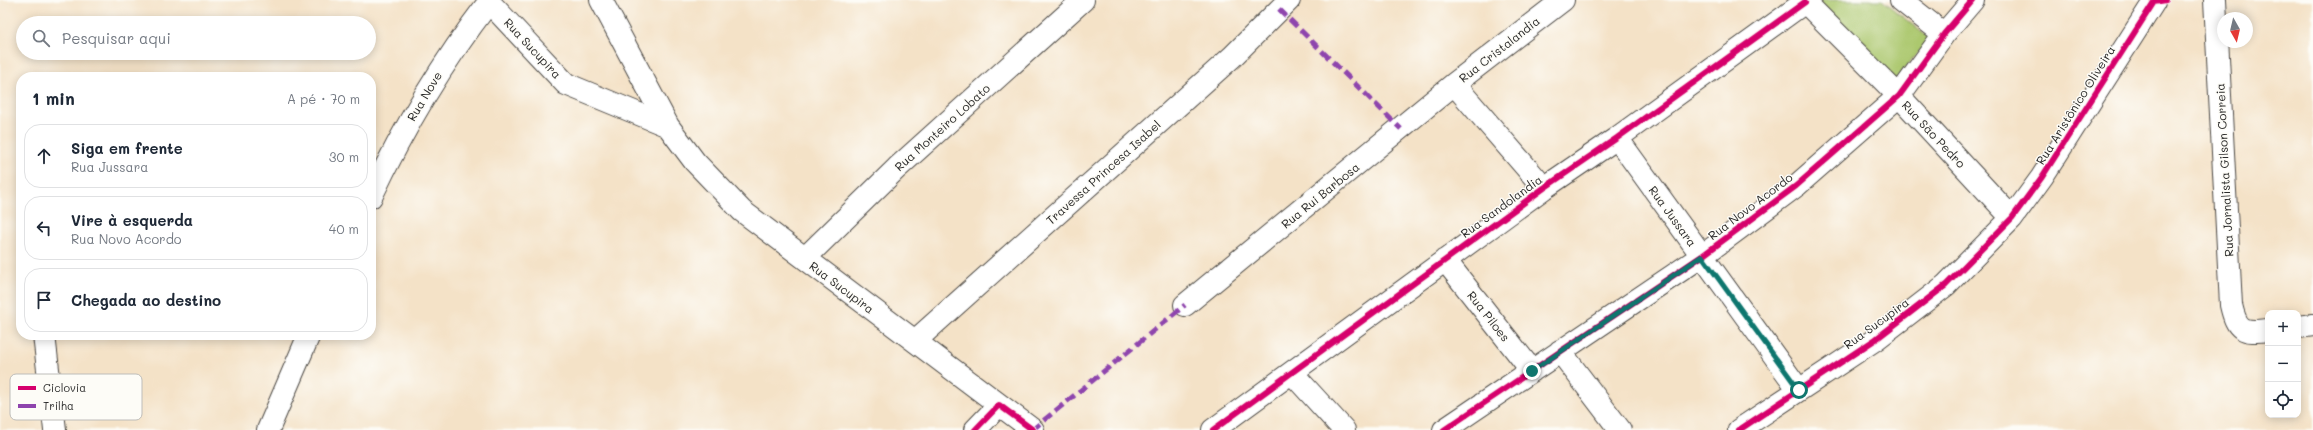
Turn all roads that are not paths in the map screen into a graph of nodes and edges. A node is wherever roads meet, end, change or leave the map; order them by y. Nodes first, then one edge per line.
1 (601, 0) edge
2 (1083, 0) edge
3 (1289, 0) edge
4 (1563, 0) edge
5 (1901, 0) edge
6 (1973, 0) edge
7 (2215, 0) edge
8 (1804, 1) edge
9 (2157, 1) edge
10 (489, 2) joint
11 (1944, 34) junction
12 (1454, 84) junction
13 (1898, 96) junction
14 (668, 126) junction
15 (1617, 138) junction
16 (376, 186) edge
17 (1544, 188) junction
18 (2012, 218) junction
19 (1702, 256) junction
20 (804, 258) junction
21 (1446, 260) junction
22 (1185, 305) dead end
23 (2313, 325) edge
24 (2301, 327) edge
25 (2258, 331) edge
26 (45, 340) edge
27 (306, 340) edge
28 (915, 341) junction
29 (1560, 351) junction
30 (1532, 371) junction
31 (1292, 373) junction
32 (49, 374) edge
33 (1799, 390) junction
34 (999, 405) junction
35 (54, 420) edge
36 (55, 430) edge
37 (268, 430) edge
38 (975, 430) edge
39 (1033, 430) edge
40 (1213, 430) edge
41 (1344, 430) edge
42 (1444, 430) edge
43 (1620, 430) edge
44 (1739, 430) edge

1 - 14 street, Rua Sucupira
2 - 20 street, Rua Monteiro Lobato
3 - 28 street, Travessa Princesa Isabel
4 - 12 street, Rua Cristalandia
5 - 11 street
6 - 11 street, Rua Novo Acordo
7 - 25 street, Rua Jornalista Gilson Correia
8 - 13 street, Rua São Pedro
8 - 15 street, Rua Sandolandia
9 - 18 street, Rua Aristônico Oliveira
10 - 14 street, Rua Sucupira
10 - 16 street, Rua Nove
11 - 13 street, Rua Novo Acordo
12 - 17 street
12 - 22 street, Rua Rui Barbosa
13 - 18 street, Rua São Pedro
13 - 19 street, Rua Novo Acordo
14 - 20 street, Rua Sucupira
15 - 17 street, Rua Sandolandia
15 - 19 street, Rua Jussara
17 - 21 street, Rua Sandolandia
18 - 33 street, Rua Sucupira
19 - 29 street, Rua Novo Acordo
19 - 33 street, Rua Jussara
20 - 28 street, Rua Sucupira
21 - 30 street, Rua Piloes
21 - 31 street, Rua Sandolandia
23 - 24 street
26 - 32 street
27 - 37 street
28 - 34 street, Rua Sucupira
29 - 30 street, Rua Novo Acordo
29 - 43 street
30 - 42 street, Rua Novo Acordo
31 - 40 street, Rua Sandolandia
31 - 41 street
33 - 44 street, Rua Sucupira
34 - 38 street
34 - 39 street, Rua Sucupira
35 - 36 street

